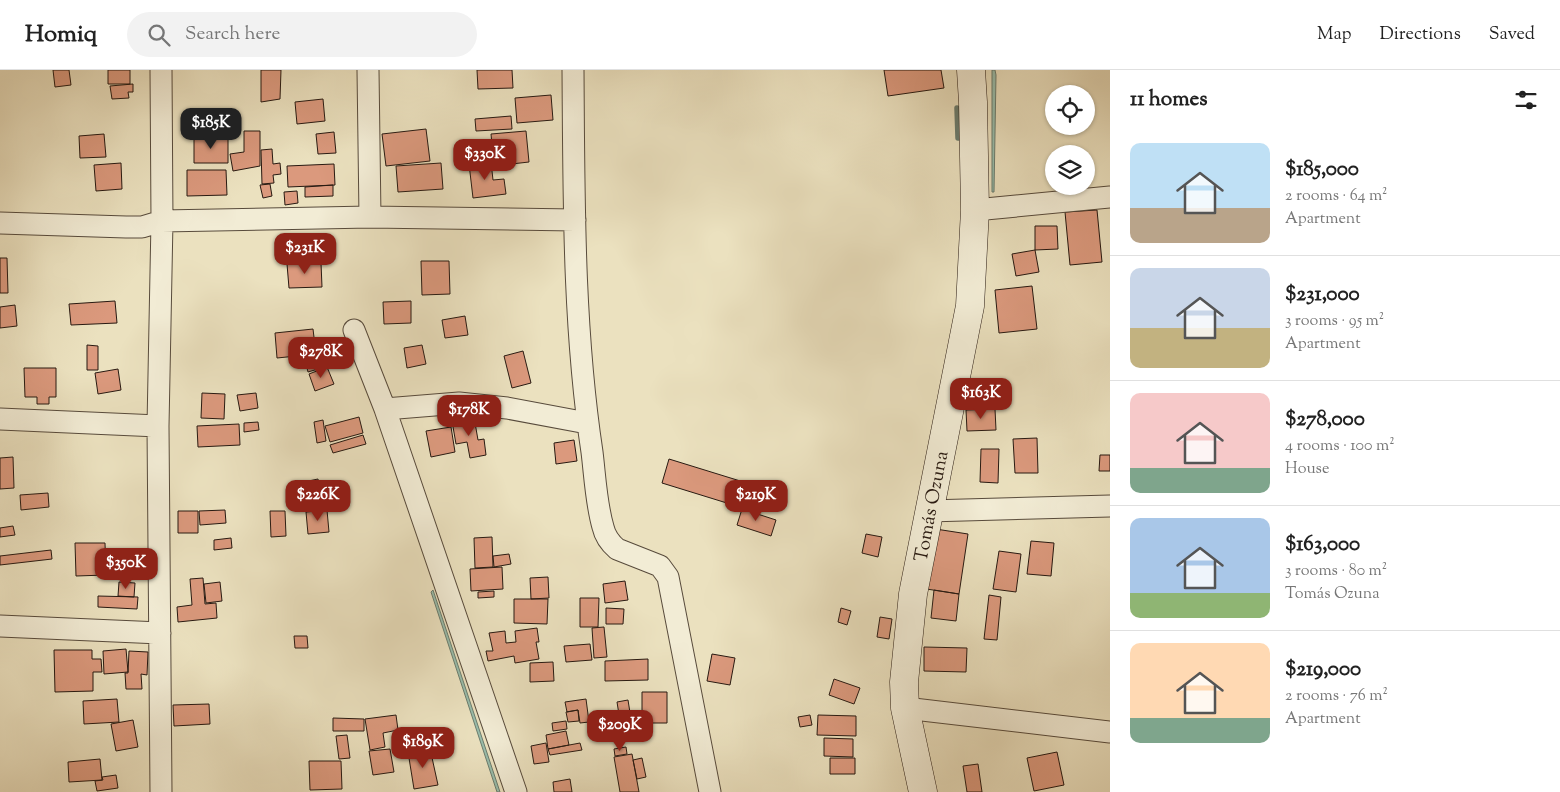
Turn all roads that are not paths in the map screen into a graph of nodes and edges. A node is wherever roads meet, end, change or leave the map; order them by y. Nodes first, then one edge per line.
1 (161, 70) edge
2 (368, 70) edge
3 (573, 70) edge
4 (971, 70) edge
5 (1110, 197) edge
6 (975, 210) junction
7 (370, 217) junction
8 (575, 220) junction
9 (162, 221) junction
10 (0, 223) edge
11 (354, 330) dead end
12 (385, 410) junction
13 (0, 419) edge
14 (587, 423) junction
15 (158, 426) junction
16 (1110, 506) edge
17 (928, 511) junction
18 (0, 626) edge
19 (160, 632) junction
20 (905, 708) junction
21 (1110, 732) edge
22 (161, 792) edge
23 (516, 792) edge
24 (710, 792) edge
25 (923, 792) edge

1 - 9 street
2 - 7 street
3 - 8 street
4 - 6 street, Tomás Ozuna
5 - 6 street
6 - 17 street, Tomás Ozuna
7 - 8 street
7 - 9 street
8 - 14 street
9 - 10 street
9 - 15 street
11 - 12 street
12 - 14 street
12 - 23 street
13 - 15 street
14 - 24 street
15 - 19 street
16 - 17 street
17 - 20 street, Tomás Ozuna
18 - 19 street
19 - 22 street
20 - 21 street
20 - 25 street, Tomás Ozuna

